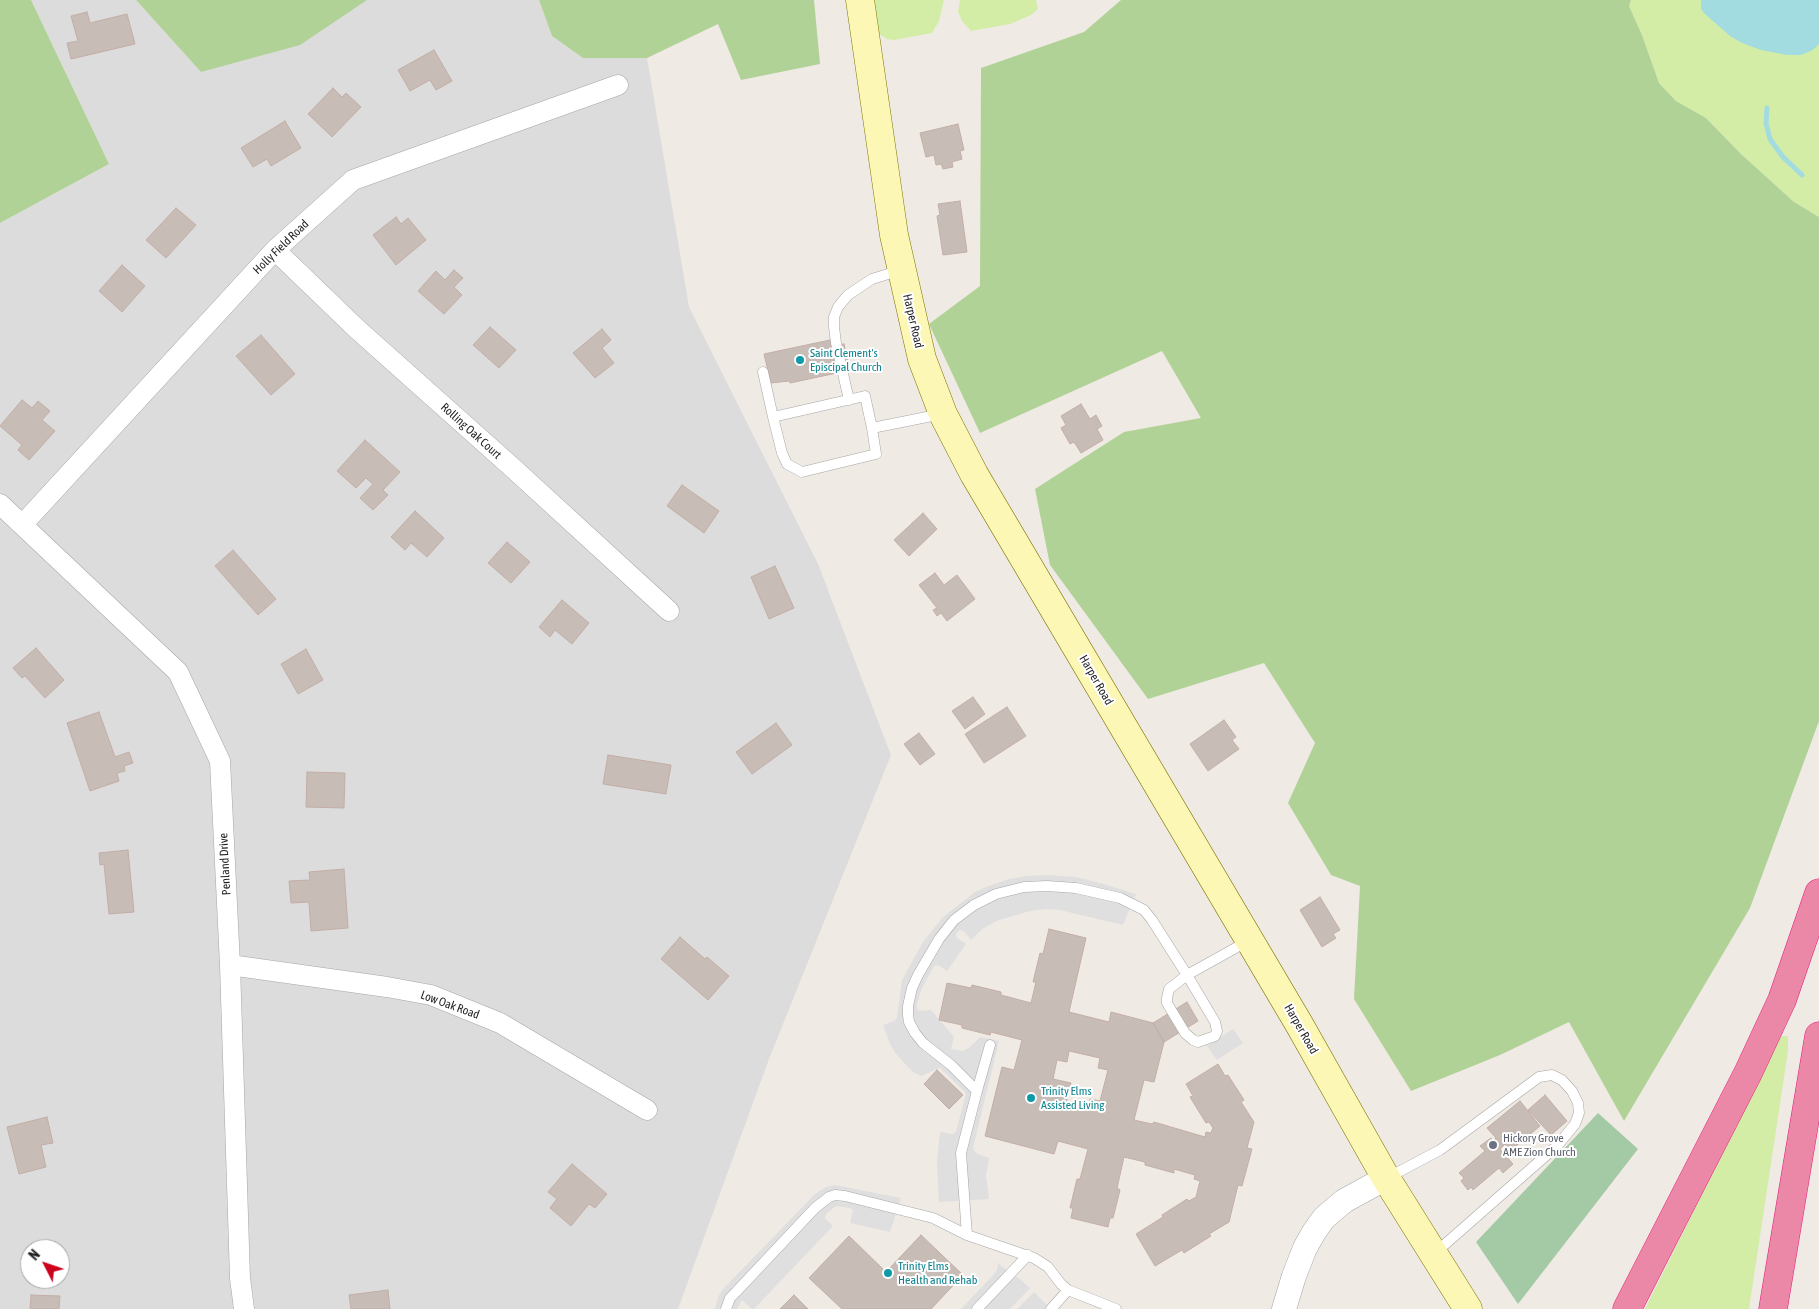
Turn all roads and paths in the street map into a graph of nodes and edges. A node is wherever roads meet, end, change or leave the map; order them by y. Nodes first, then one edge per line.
1 (860, 0) edge
2 (618, 85) dead end
3 (274, 250) junction
4 (902, 270) junction
5 (763, 372) dead end
6 (849, 400) junction
7 (942, 414) junction
8 (773, 417) junction
9 (872, 428) junction
10 (0, 504) edge
11 (22, 525) junction
12 (669, 612) dead end
13 (1819, 893) edge
14 (1249, 940) junction
15 (230, 965) junction
16 (1187, 975) junction
17 (1819, 1036) edge
18 (990, 1045) dead end
19 (977, 1091) junction
20 (647, 1110) dead end
21 (1386, 1178) junction
22 (967, 1235) junction
23 (1433, 1254) junction
24 (1028, 1255) junction
25 (1068, 1290) junction
26 (244, 1309) edge
27 (726, 1309) edge
28 (977, 1309) edge
29 (1051, 1309) edge
30 (1116, 1309) edge
31 (1284, 1309) edge
32 (1468, 1309) edge
33 (1627, 1309) edge
34 (1773, 1309) edge

1 - 4 main road, Harper Road
2 - 3 street, Holly Field Road
3 - 11 street, Holly Field Road
3 - 12 street, Rolling Oak Court
4 - 6 lane
4 - 7 main road, Harper Road
5 - 8 lane
6 - 8 lane
6 - 9 lane
7 - 9 lane
7 - 14 main road, Harper Road
8 - 9 lane
10 - 11 street, Penland Drive
11 - 15 street, Penland Drive
13 - 33 highway
14 - 16 lane
14 - 21 main road, Harper Road
15 - 20 street, Low Oak Road
15 - 26 street, Penland Drive
16 - 16 lane
16 - 19 lane
17 - 34 highway
18 - 19 lane
19 - 22 lane
21 - 23 main road, Harper Road
21 - 23 lane
21 - 31 street
22 - 24 lane
22 - 27 lane
23 - 32 main road, Harper Road
24 - 25 lane
24 - 28 lane
25 - 29 lane
25 - 30 lane

